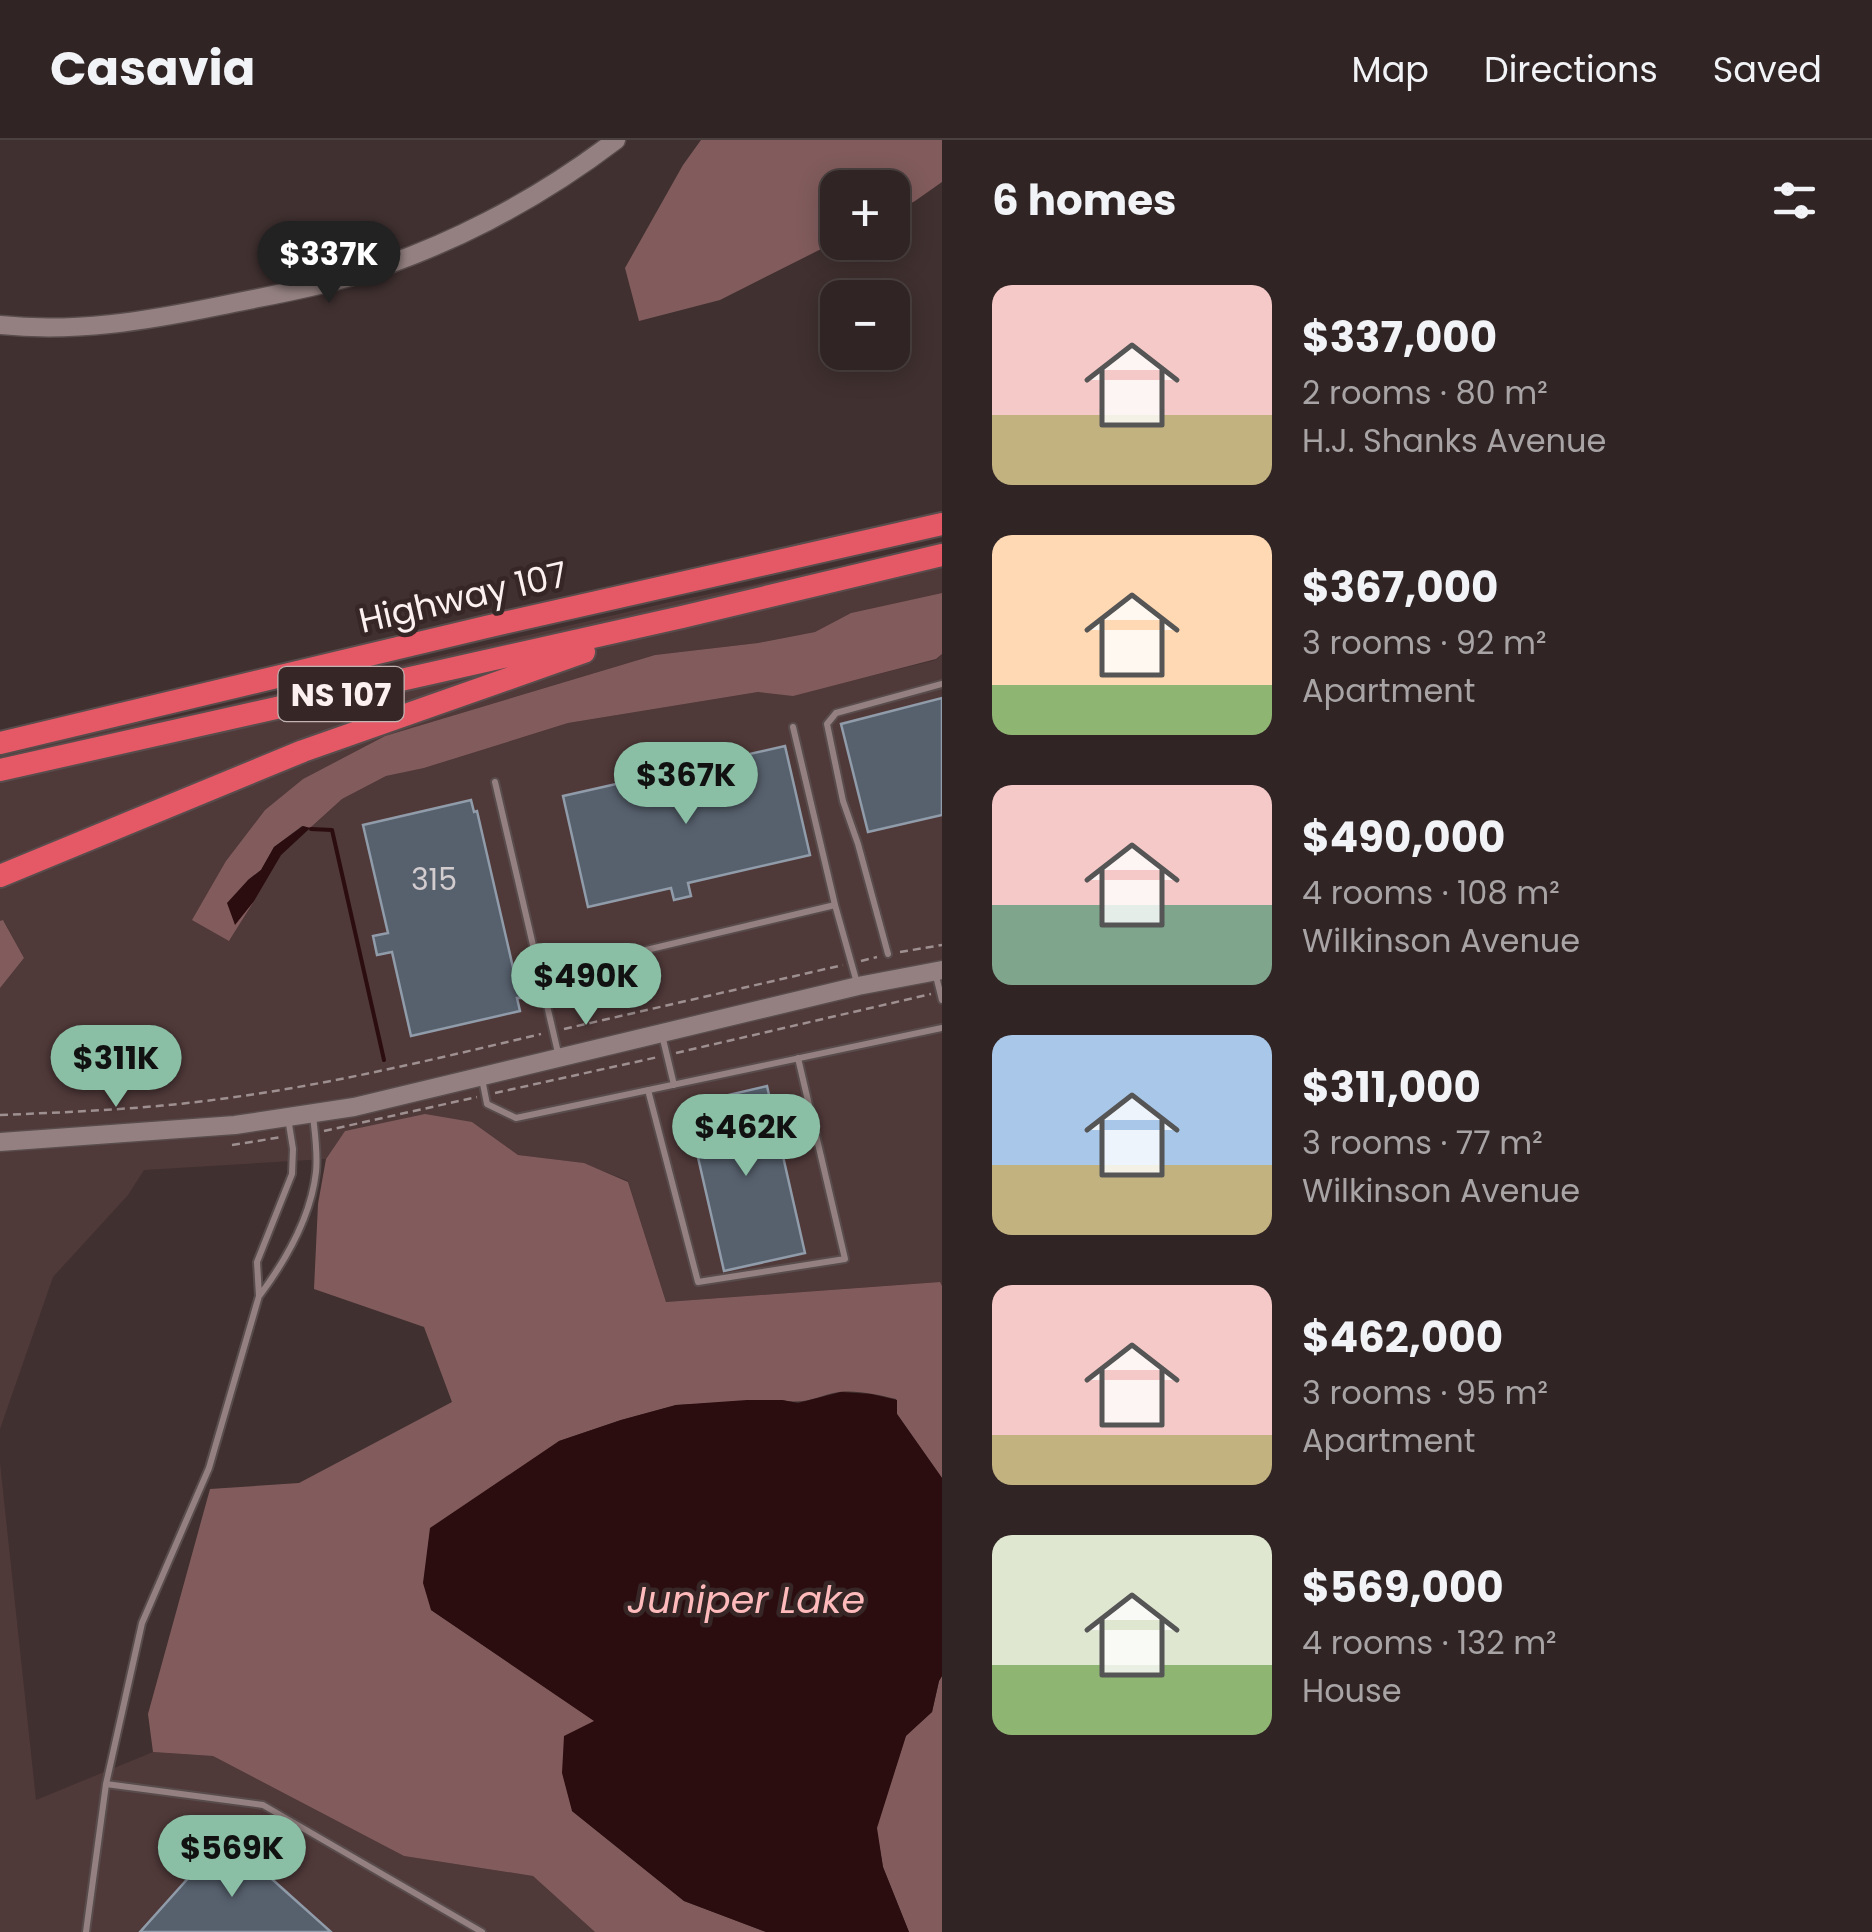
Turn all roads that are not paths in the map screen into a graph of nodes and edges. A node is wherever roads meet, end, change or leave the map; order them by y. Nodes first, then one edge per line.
1 (616, 140) edge
2 (0, 325) edge
3 (942, 524) edge
4 (942, 555) edge
5 (682, 617) junction
6 (942, 684) edge
7 (794, 728) dead end
8 (0, 742) edge
9 (0, 770) edge
10 (496, 782) dead end
11 (0, 876) edge
12 (836, 905) junction
13 (888, 954) road end
14 (618, 957) dead end
15 (938, 970) edge
16 (858, 986) junction
17 (941, 996) edge
18 (942, 1028) edge
19 (662, 1034) junction
20 (559, 1058) junction
21 (798, 1058) junction
22 (481, 1076) junction
23 (674, 1085) junction
24 (648, 1090) junction
25 (313, 1113) junction
26 (289, 1126) junction
27 (0, 1142) edge
28 (259, 1296) junction
29 (106, 1784) junction
30 (86, 1932) edge
31 (482, 1932) edge

1 - 2 street
3 - 8 highway, Highway 107 / NS 107
4 - 5 highway, Highway 107 / NS 107
5 - 9 highway, Highway 107 / NS 107
5 - 11 highway
6 - 13 lane
7 - 12 lane
10 - 20 lane
12 - 14 lane
12 - 16 lane
15 - 16 street
15 - 17 lane
16 - 19 street
18 - 21 lane
19 - 20 street
19 - 23 lane
20 - 22 street
21 - 23 lane
21 - 24 lane
22 - 24 lane
22 - 25 street
23 - 24 lane
25 - 26 street
25 - 28 lane
26 - 27 street
26 - 28 lane
28 - 29 lane
29 - 30 lane
29 - 31 lane

